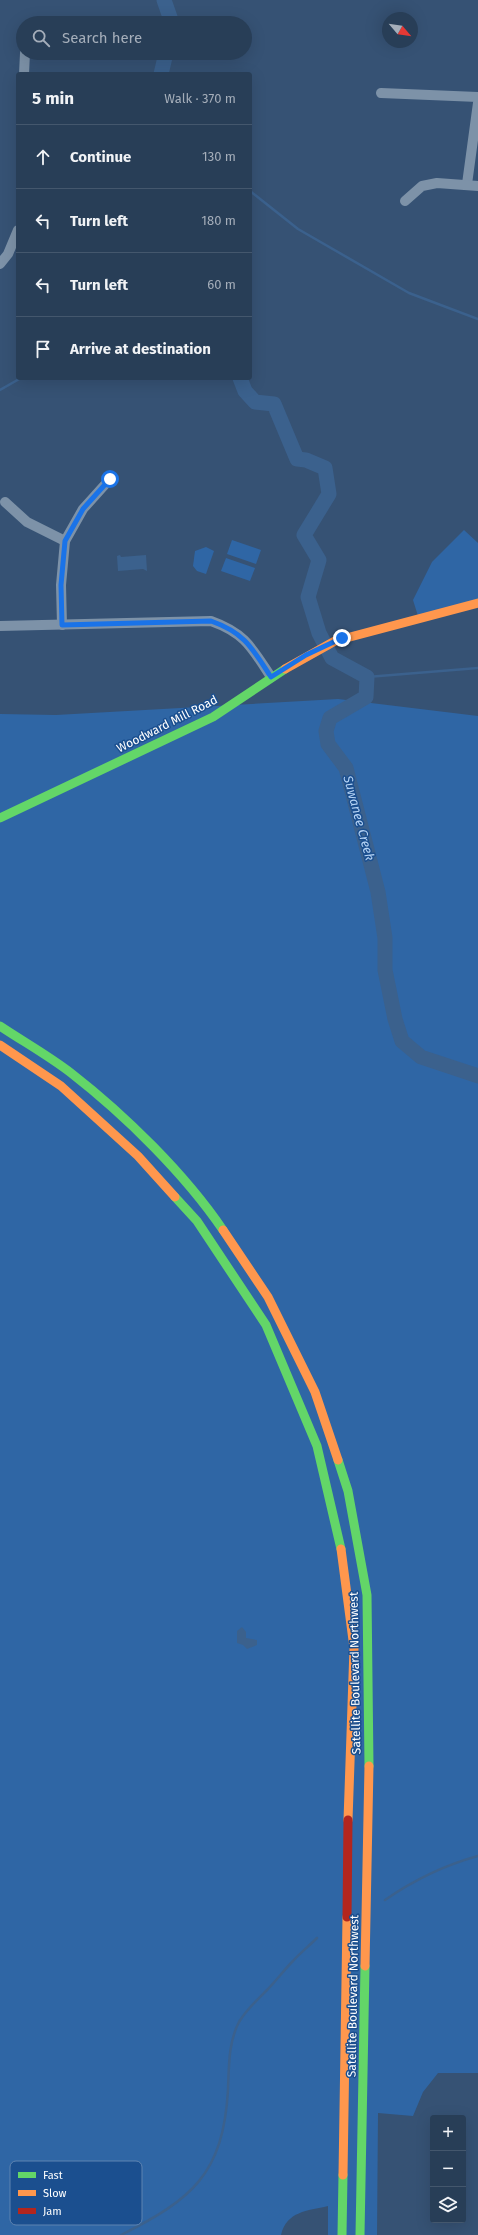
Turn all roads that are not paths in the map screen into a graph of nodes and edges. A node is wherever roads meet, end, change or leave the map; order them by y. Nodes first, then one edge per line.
1 (25, 60) edge
2 (24, 72) edge
3 (381, 93) dead end
4 (478, 97) edge
5 (478, 103) edge
6 (467, 184) junction
7 (478, 186) edge
8 (405, 201) dead end
9 (16, 235) edge
10 (0, 264) edge
11 (110, 479) dead end
12 (5, 502) dead end
13 (65, 541) junction
14 (478, 603) edge
15 (62, 625) junction
16 (0, 626) edge
17 (271, 677) junction
18 (0, 818) edge
19 (0, 1026) edge
20 (0, 1045) edge
21 (342, 2235) edge
22 (360, 2235) edge

1 - 2 street
3 - 4 street
5 - 6 street
6 - 7 street
6 - 8 street
9 - 10 street
11 - 13 street
12 - 13 street
13 - 15 street
14 - 17 main road, Woodward Mill Road
15 - 16 street
15 - 17 street
17 - 18 main road, Woodward Mill Road
19 - 22 main road, Satellite Boulevard Northwest
20 - 21 main road, Satellite Boulevard Northwest

